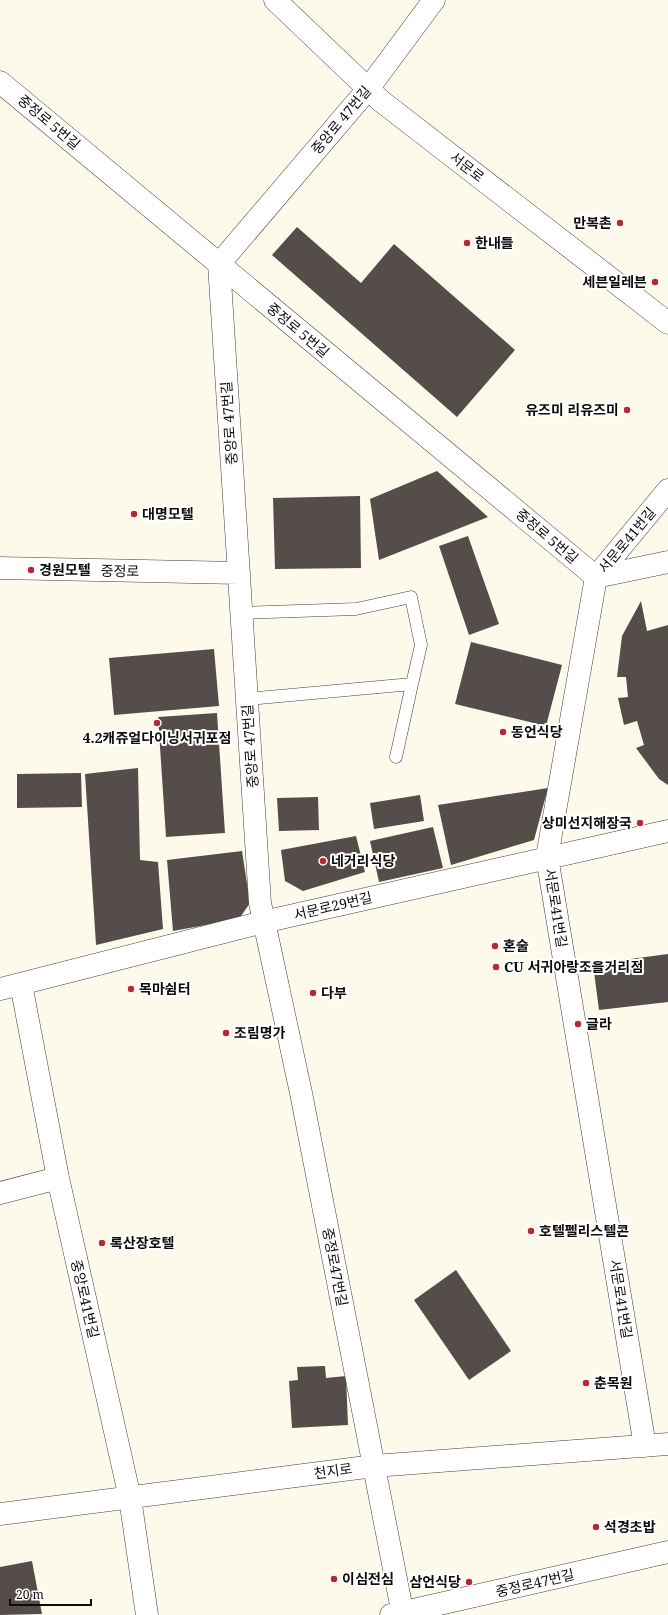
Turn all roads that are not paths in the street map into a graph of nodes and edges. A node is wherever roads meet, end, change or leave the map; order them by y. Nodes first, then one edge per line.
1 (275, 0) edge
2 (434, 0) edge
3 (0, 82) edge
4 (368, 89) junction
5 (219, 264) junction
6 (668, 323) edge
7 (668, 490) edge
8 (668, 562) edge
9 (0, 568) edge
10 (239, 573) junction
11 (596, 577) junction
12 (242, 613) junction
13 (412, 684) junction
14 (247, 699) junction
15 (396, 756) dead end
16 (668, 831) edge
17 (547, 857) junction
18 (263, 922) junction
19 (21, 984) junction
20 (0, 989) edge
21 (58, 1178) junction
22 (0, 1193) edge
23 (668, 1444) edge
24 (645, 1446) junction
25 (374, 1466) junction
26 (130, 1498) junction
27 (0, 1514) edge
28 (668, 1552) edge
29 (399, 1614) edge
30 (147, 1615) edge

1 - 4 street, 서문로
2 - 4 street, 중앙로 47번길
3 - 5 street, 중정로 5번길
4 - 5 street, 중앙로 47번길
4 - 6 street, 서문로
5 - 10 street, 중앙로 47번길
5 - 11 street, 중정로 5번길
7 - 11 street, 서문로41번길
8 - 11 street
9 - 10 street, 중정로
10 - 12 street, 중앙로 47번길
11 - 17 street, 서문로41번길
12 - 13 lane
12 - 14 street, 중앙로 47번길
13 - 14 lane
13 - 15 lane
14 - 18 street, 중앙로 47번길
16 - 17 street, 서문로29번길
17 - 18 street, 서문로29번길
17 - 24 street, 서문로41번길
18 - 19 street, 서문로29번길
18 - 25 street, 중정로47번길
19 - 20 street, 서문로29번길
19 - 21 street, 중앙로41번길
21 - 22 street
21 - 26 street, 중앙로41번길
23 - 24 street, 천지로
24 - 25 street, 천지로
25 - 26 street, 천지로
25 - 29 street, 중정로47번길
26 - 27 street, 천지로
26 - 30 street, 중앙로41번길
28 - 29 street, 중정로47번길

